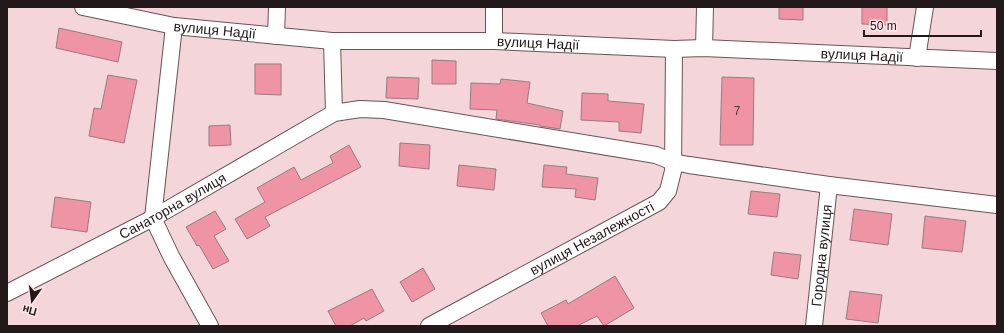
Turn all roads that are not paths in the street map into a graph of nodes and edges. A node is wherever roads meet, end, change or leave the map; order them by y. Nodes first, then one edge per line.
1 (83, 7) edge
2 (277, 7) edge
3 (494, 7) edge
4 (705, 7) edge
5 (925, 7) edge
6 (174, 26) junction
7 (276, 36) junction
8 (332, 41) junction
9 (494, 41) junction
10 (704, 48) junction
11 (674, 49) junction
12 (917, 58) junction
13 (997, 61) edge
14 (334, 113) junction
15 (673, 162) junction
16 (829, 185) junction
17 (997, 205) edge
18 (153, 218) junction
19 (7, 293) edge
20 (210, 326) edge
21 (429, 326) edge
22 (814, 326) edge

1 - 6 street, вулиця Надії
2 - 7 street
3 - 9 street
4 - 10 street
5 - 12 street
6 - 7 street, вулиця Надії
6 - 18 street
7 - 8 street, вулиця Надії
8 - 9 street, вулиця Надії
8 - 14 street
9 - 11 street, вулиця Надії
10 - 11 street, вулиця Надії
10 - 12 street, вулиця Надії
11 - 15 street, вулиця Незалежності
12 - 13 street, вулиця Надії
14 - 15 street
14 - 18 street, Санаторна вулиця
15 - 16 street
15 - 21 street, вулиця Незалежності
16 - 17 street
16 - 22 street, Городна вулиця
18 - 19 street, Санаторна вулиця
18 - 20 street

